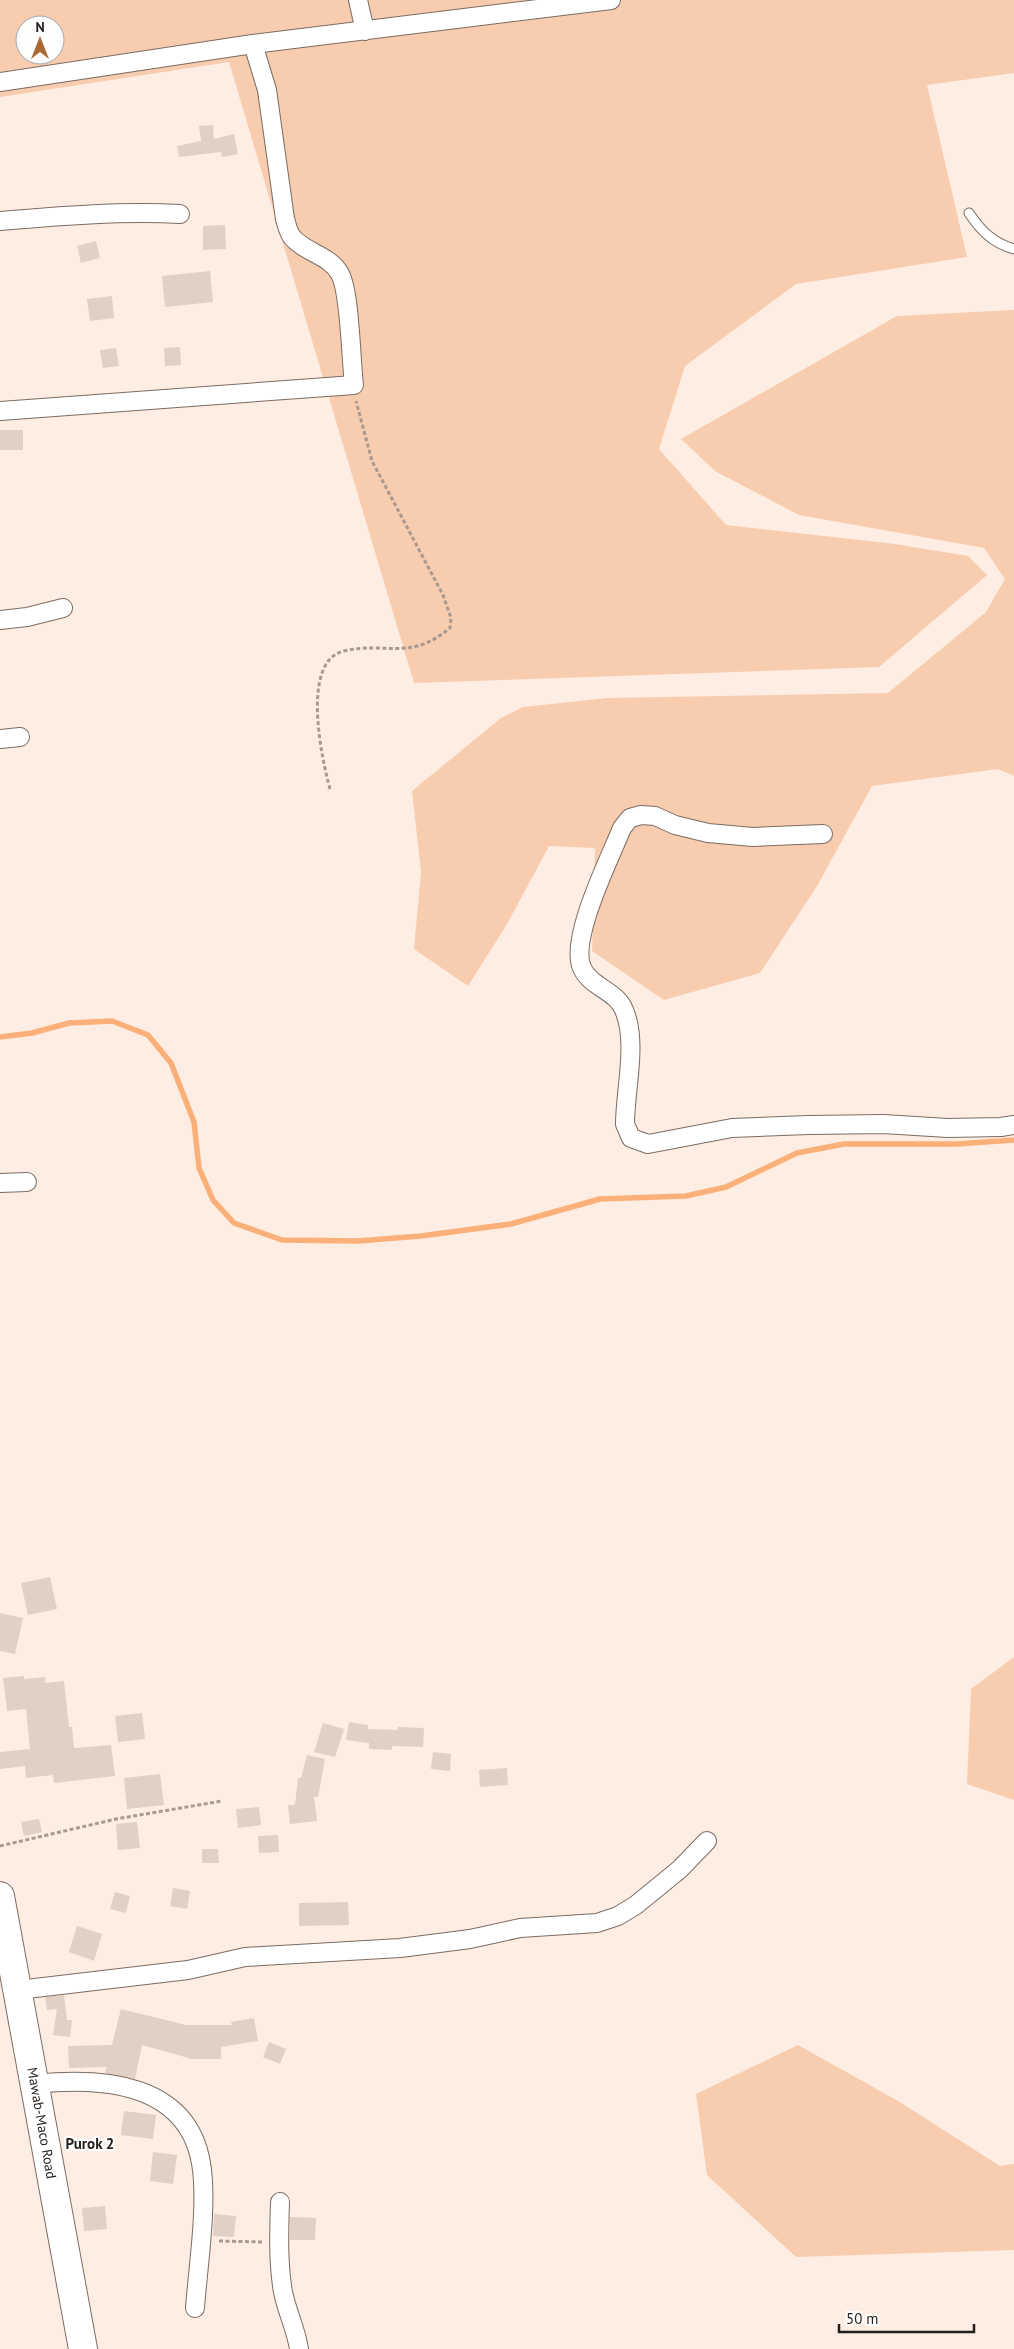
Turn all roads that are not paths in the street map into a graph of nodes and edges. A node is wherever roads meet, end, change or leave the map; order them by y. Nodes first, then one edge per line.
1 (358, 0) edge
2 (611, 0) edge
3 (365, 31) junction
4 (253, 44) junction
5 (0, 82) edge
6 (969, 213) dead end
7 (180, 214) dead end
8 (0, 221) edge
9 (1014, 249) edge
10 (0, 411) edge
11 (63, 608) dead end
12 (0, 620) edge
13 (20, 737) dead end
14 (0, 739) edge
15 (823, 834) dead end
16 (1014, 1125) edge
17 (27, 1182) dead end
18 (0, 1183) edge
19 (707, 1841) dead end
20 (0, 1896) edge
21 (18, 1990) junction
22 (35, 2084) junction
23 (280, 2202) dead end
24 (194, 2308) dead end
25 (83, 2349) edge
26 (299, 2349) edge

1 - 3 street
2 - 3 street
3 - 4 street
4 - 5 street
4 - 10 street
6 - 9 lane
7 - 8 street
11 - 12 street
13 - 14 street
15 - 16 street
17 - 18 street
19 - 21 street
20 - 21 main road, Mawab-Maco Road
21 - 22 main road, Mawab-Maco Road
22 - 24 street
22 - 25 main road, Mawab-Maco Road
23 - 26 street

